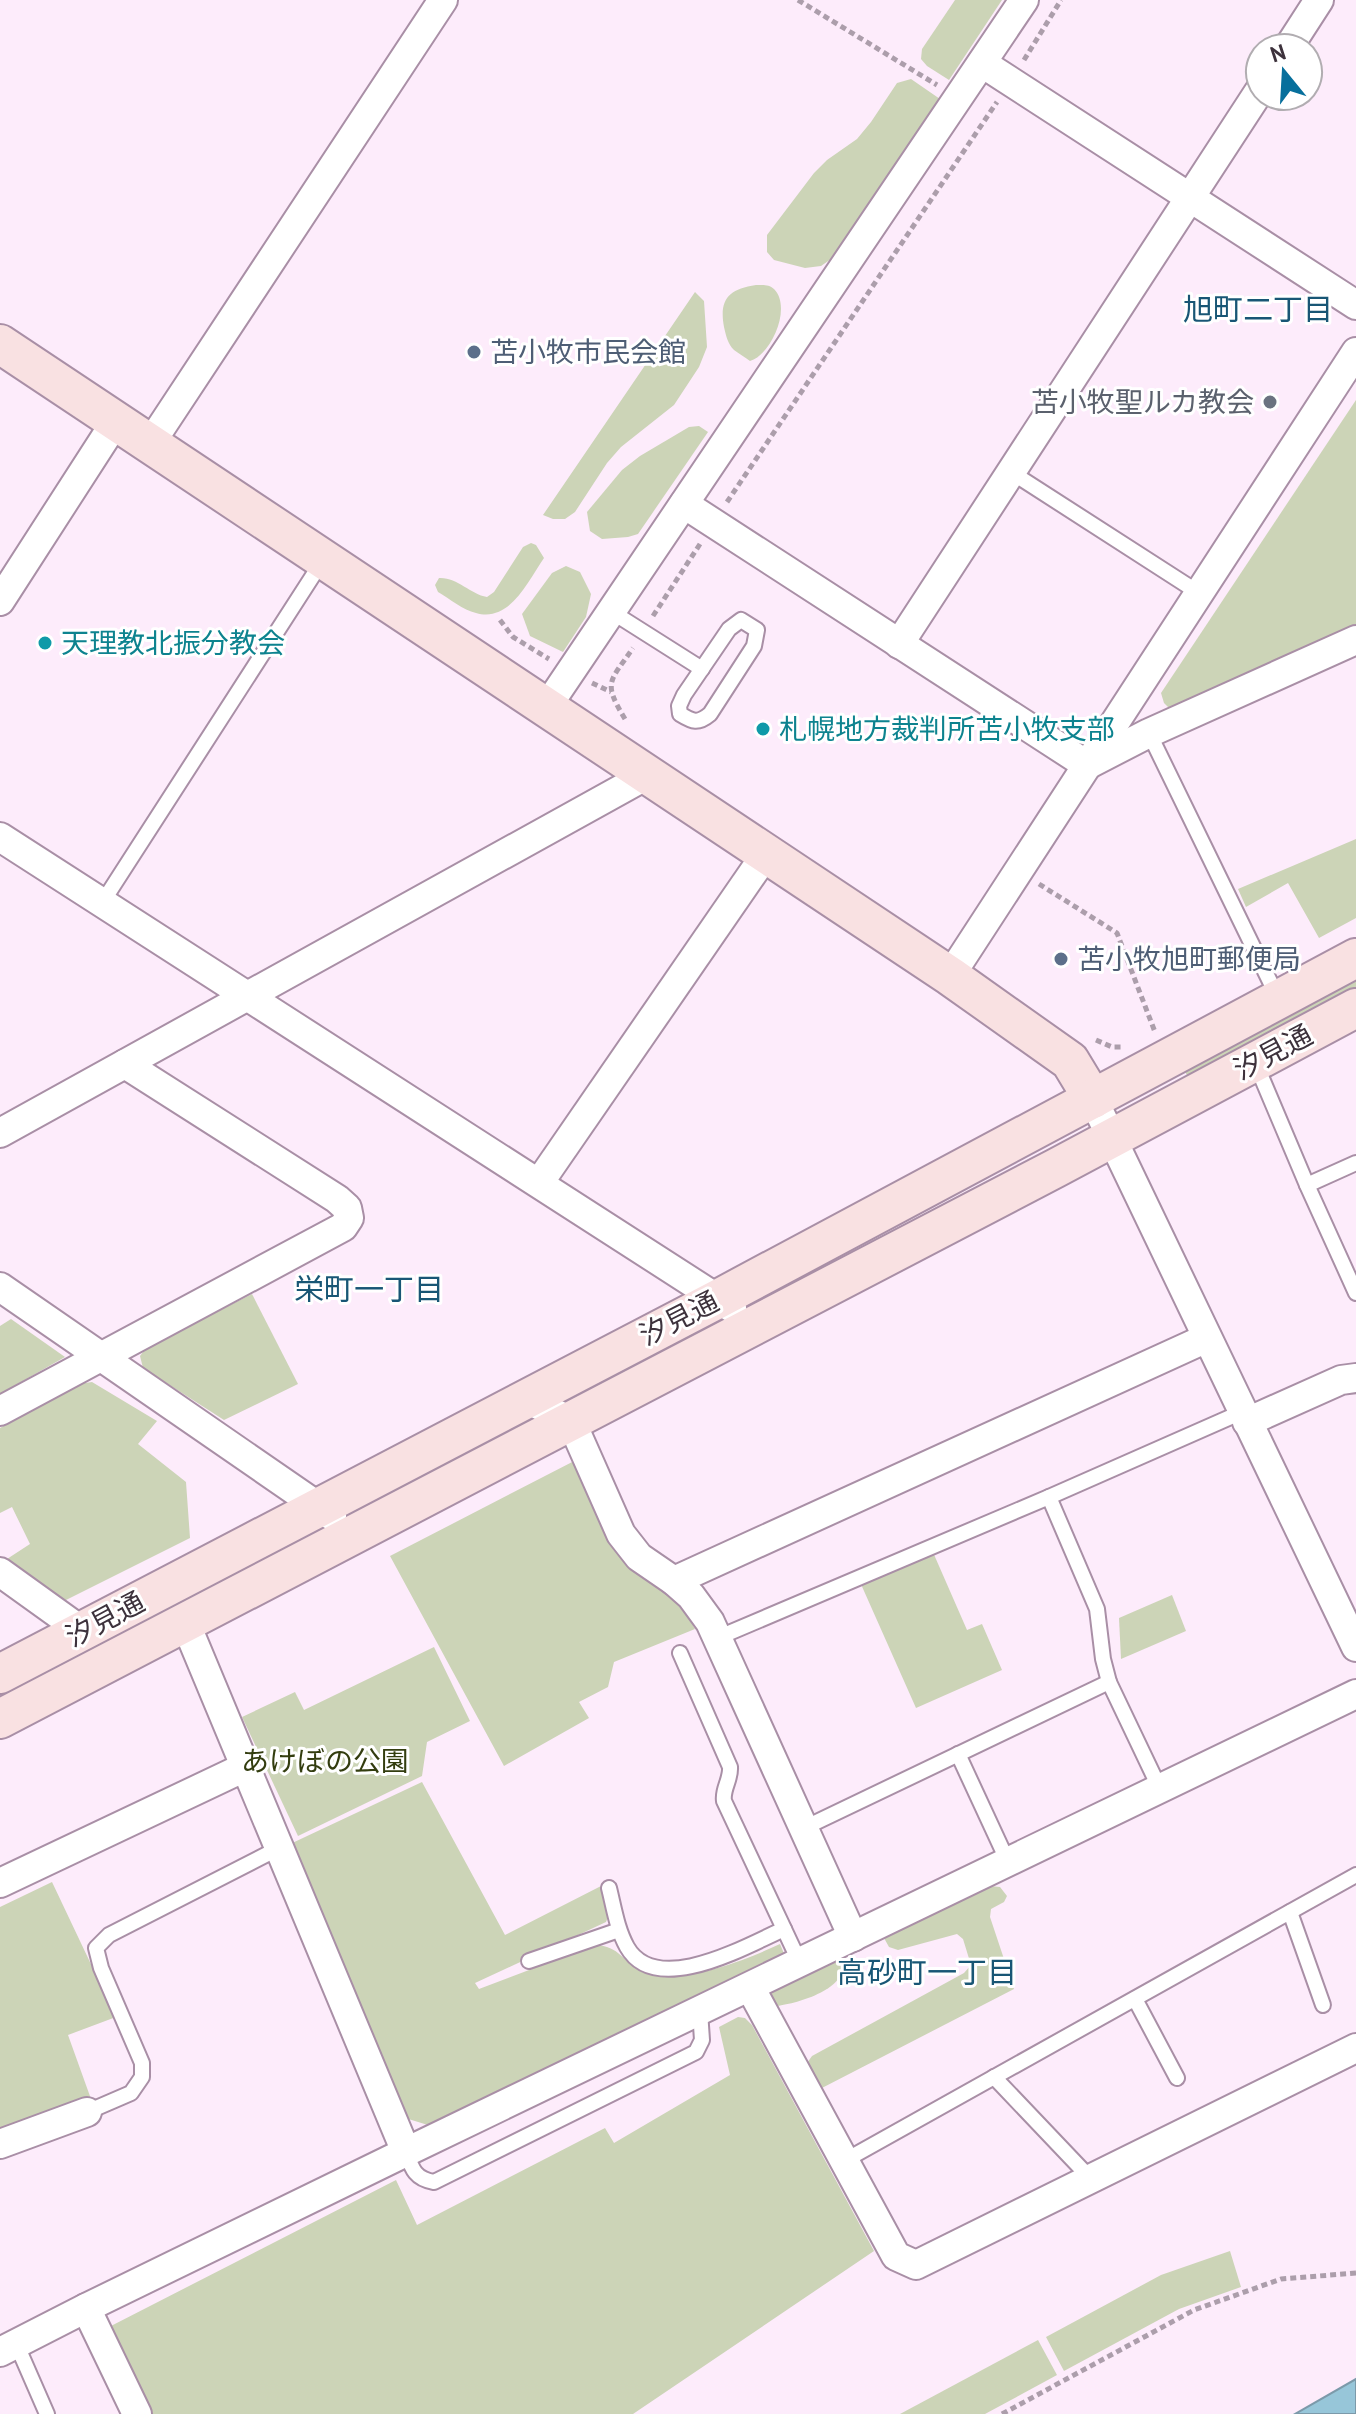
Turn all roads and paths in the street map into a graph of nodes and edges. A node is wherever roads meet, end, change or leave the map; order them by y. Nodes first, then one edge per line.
1 (443, 0) edge
2 (798, 0) edge
3 (1024, 0) edge
4 (1319, 0) edge
5 (1298, 32) edge
6 (982, 63) junction
7 (958, 99) junction
8 (1246, 112) edge
9 (986, 117) dead end
10 (1190, 197) junction
11 (1356, 305) edge
12 (0, 344) edge
13 (1356, 352) edge
14 (116, 421) junction
15 (150, 444) junction
16 (1011, 472) junction
17 (684, 504) junction
18 (323, 560) junction
19 (1199, 593) junction
20 (0, 601) edge
21 (612, 612) junction
22 (1356, 640) edge
23 (899, 644) junction
24 (702, 669) junction
25 (546, 708) junction
26 (1149, 733) junction
27 (1087, 765) junction
28 (647, 775) junction
29 (1, 840) edge
30 (766, 854) junction
31 (1018, 870) junction
32 (102, 903) junction
33 (1356, 958) edge
34 (950, 976) junction
35 (249, 997) junction
36 (1279, 999) junction
37 (1356, 1008) edge
38 (1168, 1059) junction
39 (1255, 1061) junction
40 (125, 1064) junction
41 (1093, 1099) junction
42 (0, 1133) edge
43 (1111, 1138) junction
44 (1356, 1163) edge
45 (539, 1183) junction
46 (1307, 1185) junction
47 (1354, 1284) edge
48 (0, 1287) edge
49 (718, 1299) junction
50 (757, 1323) junction
51 (1207, 1338) junction
52 (100, 1357) junction
53 (1356, 1378) edge
54 (524, 1398) junction
55 (0, 1411) edge
56 (1245, 1417) junction
57 (571, 1421) junction
58 (1049, 1497) junction
59 (318, 1507) junction
60 (357, 1534) junction
61 (0, 1572) edge
62 (674, 1581) junction
63 (185, 1622) junction
64 (82, 1631) junction
65 (717, 1638) junction
66 (1356, 1647) edge
67 (680, 1653) dead end
68 (0, 1674) edge
69 (1109, 1682) junction
70 (1356, 1694) edge
71 (0, 1719) edge
72 (958, 1754) junction
73 (245, 1767) junction
74 (1160, 1789) junction
75 (804, 1828) junction
76 (279, 1848) junction
77 (1008, 1862) junction
78 (1356, 1875) edge
79 (0, 1883) edge
80 (609, 1888) dead end
81 (1290, 1912) junction
82 (784, 1929) junction
83 (619, 1930) junction
84 (853, 1937) junction
85 (529, 1961) dead end
86 (800, 1963) junction
87 (750, 1987) junction
88 (1135, 1999) junction
89 (1323, 2005) dead end
90 (700, 2011) junction
91 (1356, 2048) edge
92 (994, 2077) junction
93 (1177, 2078) dead end
94 (87, 2112) joint
95 (0, 2144) edge
96 (406, 2152) junction
97 (844, 2161) junction
98 (1091, 2179) junction
99 (1356, 2273) edge
100 (86, 2308) junction
101 (8, 2348) edge
102 (47, 2414) edge
103 (137, 2414) edge
104 (1002, 2414) edge

1 - 15 street
2 - 7 path
3 - 6 street
4 - 5 street
6 - 7 street
6 - 10 street
7 - 9 path
7 - 17 street
8 - 10 street
10 - 11 street
10 - 16 street
12 - 14 street
13 - 19 street
14 - 15 street
14 - 20 street
15 - 18 street
16 - 19 lane
16 - 23 street
17 - 21 street
17 - 23 street
18 - 25 street
18 - 32 lane
19 - 27 street
21 - 24 lane
21 - 25 street
22 - 26 street
23 - 27 street
24 - 24 lane
25 - 28 street
26 - 27 street
26 - 36 lane
27 - 31 street
28 - 30 street
28 - 35 street
29 - 32 street
30 - 34 street
30 - 45 street
31 - 34 street
31 - 38 path
32 - 35 street
33 - 36 street, 汐見通
34 - 41 street
35 - 40 street
35 - 45 street
36 - 38 street, 汐見通
37 - 39 street, 汐見通
38 - 41 street, 汐見通
39 - 43 street, 汐見通
39 - 46 lane
40 - 42 street
40 - 52 street
41 - 43 street
41 - 49 street, 汐見通
43 - 50 street, 汐見通
43 - 51 street
44 - 46 lane
45 - 49 street
46 - 47 lane
48 - 52 street
49 - 50 street
49 - 54 street, 汐見通
50 - 57 street, 汐見通
51 - 56 street
51 - 62 street
52 - 55 street
52 - 59 street
53 - 56 street
54 - 57 street
54 - 59 street, 汐見通
56 - 58 lane
56 - 66 street
57 - 60 street, 汐見通
57 - 62 street
58 - 65 lane
58 - 69 lane
59 - 60 street
59 - 64 street, 汐見通
60 - 63 street, 汐見通
61 - 64 street
62 - 65 street
63 - 71 street, 汐見通
63 - 73 street
64 - 68 street, 汐見通
65 - 75 street
67 - 82 lane
69 - 72 lane
69 - 74 lane
70 - 74 street
72 - 75 lane
72 - 77 lane
73 - 76 street
73 - 79 street
74 - 77 street
75 - 84 street
76 - 94 lane
76 - 96 street
77 - 84 street
78 - 81 lane
80 - 83 lane
81 - 88 lane
81 - 89 lane
82 - 83 lane
82 - 86 lane
83 - 85 lane
84 - 86 street
86 - 87 street
87 - 90 street
87 - 97 street
88 - 92 lane
88 - 93 lane
90 - 96 street
90 - 96 lane
91 - 98 street
92 - 97 lane
92 - 98 lane
94 - 95 street
96 - 100 street
97 - 98 street
99 - 104 path
100 - 101 street
100 - 103 street
101 - 102 lane

